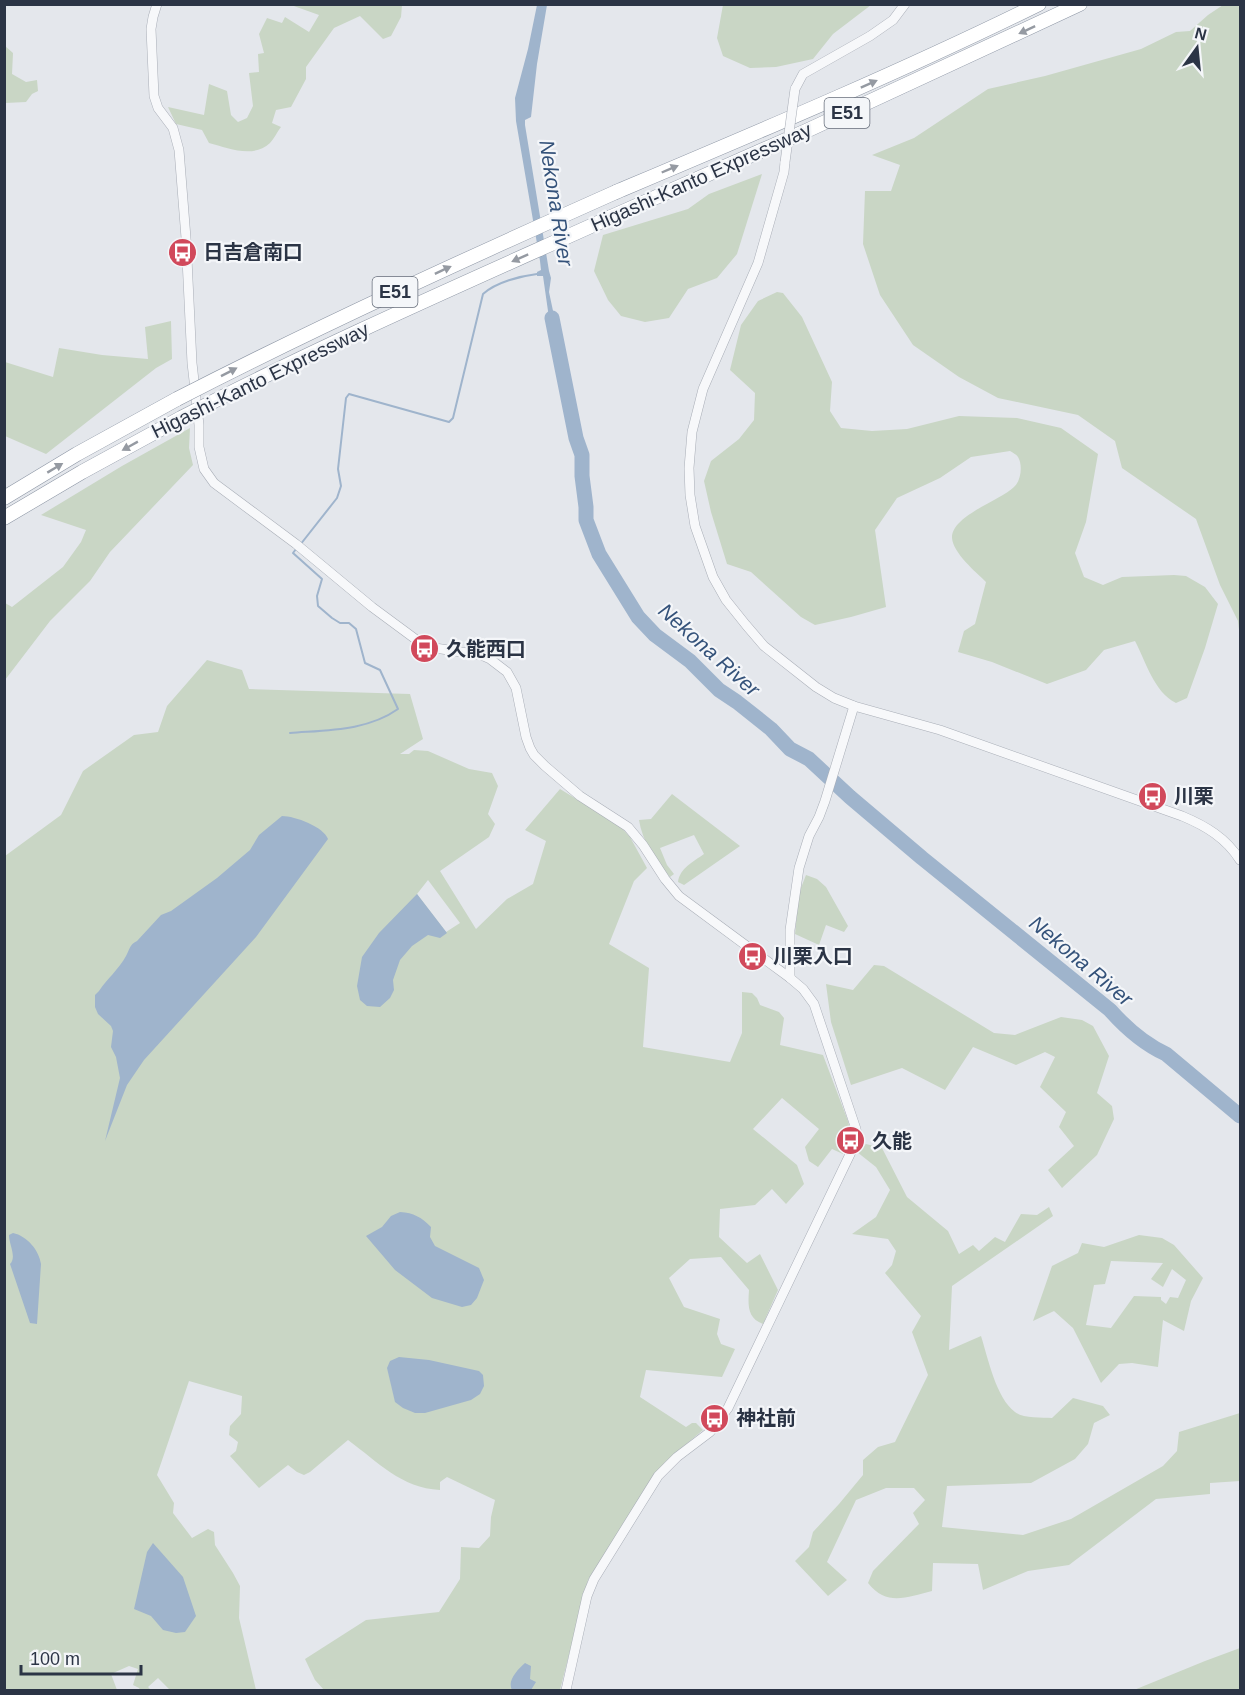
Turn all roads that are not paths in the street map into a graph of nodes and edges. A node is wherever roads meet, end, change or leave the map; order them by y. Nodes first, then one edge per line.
1 (157, 4) edge
2 (905, 4) edge
3 (1039, 4) edge
4 (1080, 4) edge
5 (4, 498) edge
6 (4, 518) edge
7 (854, 706) junction
8 (1240, 860) edge
9 (790, 978) junction
10 (566, 1690) edge

1 - 9 street
2 - 7 street, bridge
5 -> 3 highway, Higashi-Kanto Expressway / E51, bridge
4 -> 6 highway, Higashi-Kanto Expressway / E51, bridge
7 - 8 street
7 - 9 street
9 - 10 street

